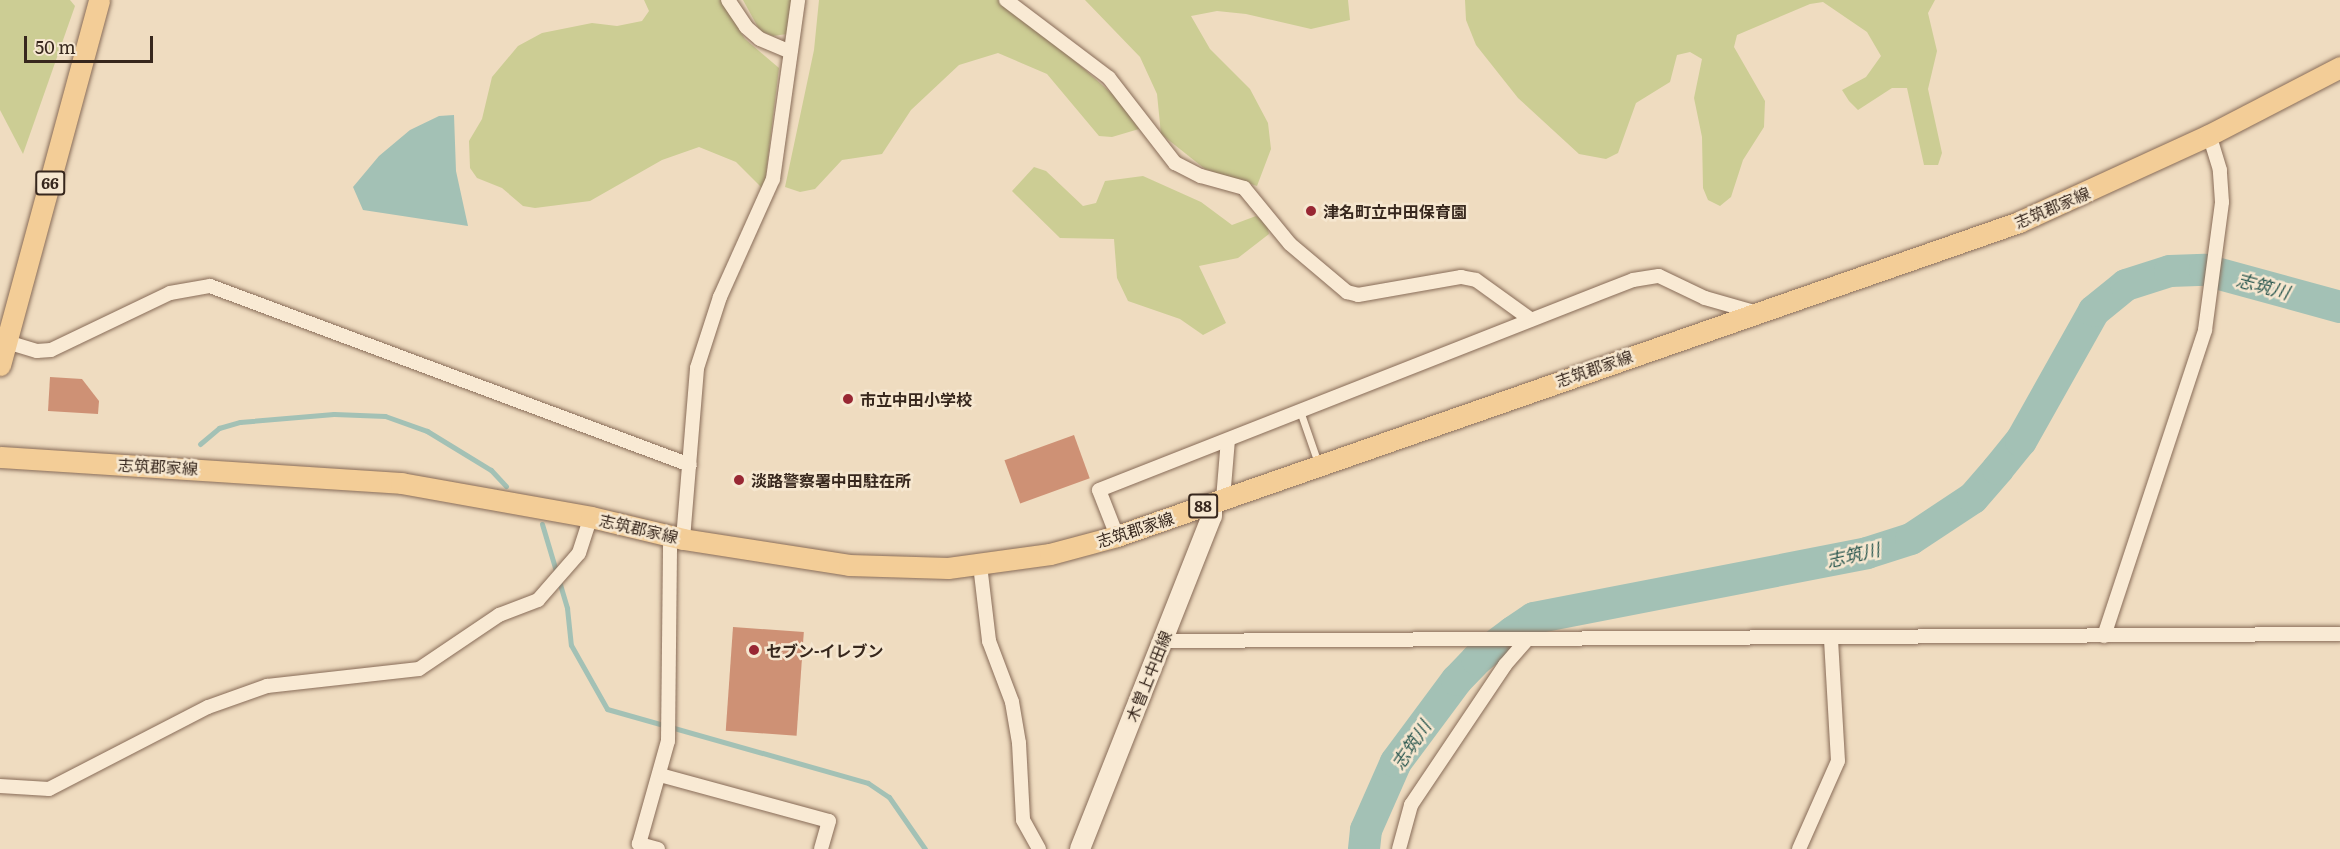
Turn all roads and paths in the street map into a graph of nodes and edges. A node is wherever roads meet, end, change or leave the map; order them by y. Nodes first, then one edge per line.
1 (99, 0) edge
2 (728, 0) edge
3 (798, 0) edge
4 (1006, 0) edge
5 (790, 52) junction
6 (2340, 67) edge
7 (2209, 135) junction
8 (1754, 312) junction
9 (1530, 319) junction
10 (5, 335) edge
11 (0, 365) edge
12 (1300, 411) junction
13 (1228, 440) junction
14 (1, 456) edge
15 (690, 465) junction
16 (1319, 466) junction
17 (1218, 501) junction
18 (591, 517) junction
19 (1118, 536) junction
20 (676, 538) junction
21 (980, 565) junction
22 (2340, 634) edge
23 (2104, 636) junction
24 (1832, 639) junction
25 (1525, 640) junction
26 (1162, 641) junction
27 (660, 775) junction
28 (0, 786) edge
29 (26, 788) junction
30 (0, 792) edge
31 (658, 849) edge
32 (821, 849) edge
33 (1039, 849) edge
34 (1080, 849) edge
35 (1399, 849) edge
36 (1799, 849) edge

1 - 10 main road, 66
2 - 5 street
3 - 5 street
4 - 9 street
5 - 15 street
6 - 7 main road, 志筑郡家線 / 88
7 - 8 main road, 志筑郡家線 / 88
7 - 23 street
8 - 9 street
8 - 16 main road, 志筑郡家線 / 88
9 - 12 street
10 - 11 main road, 66
10 - 15 street
12 - 13 street
12 - 16 lane
13 - 17 street
13 - 19 street
14 - 18 main road, 志筑郡家線 / 88
15 - 20 street
16 - 17 main road, 志筑郡家線 / 88
17 - 19 main road, 志筑郡家線 / 88
17 - 26 main road, 木曽上中田線
18 - 20 main road, 志筑郡家線 / 88
18 - 29 street
19 - 21 main road, 志筑郡家線 / 88
20 - 21 main road, 志筑郡家線 / 88
20 - 27 street
21 - 33 street
22 - 23 street
23 - 24 street
24 - 25 street
24 - 36 street
25 - 26 street
25 - 35 street
26 - 34 main road, 木曽上中田線
27 - 31 street
27 - 32 street
28 - 29 street
29 - 30 street

